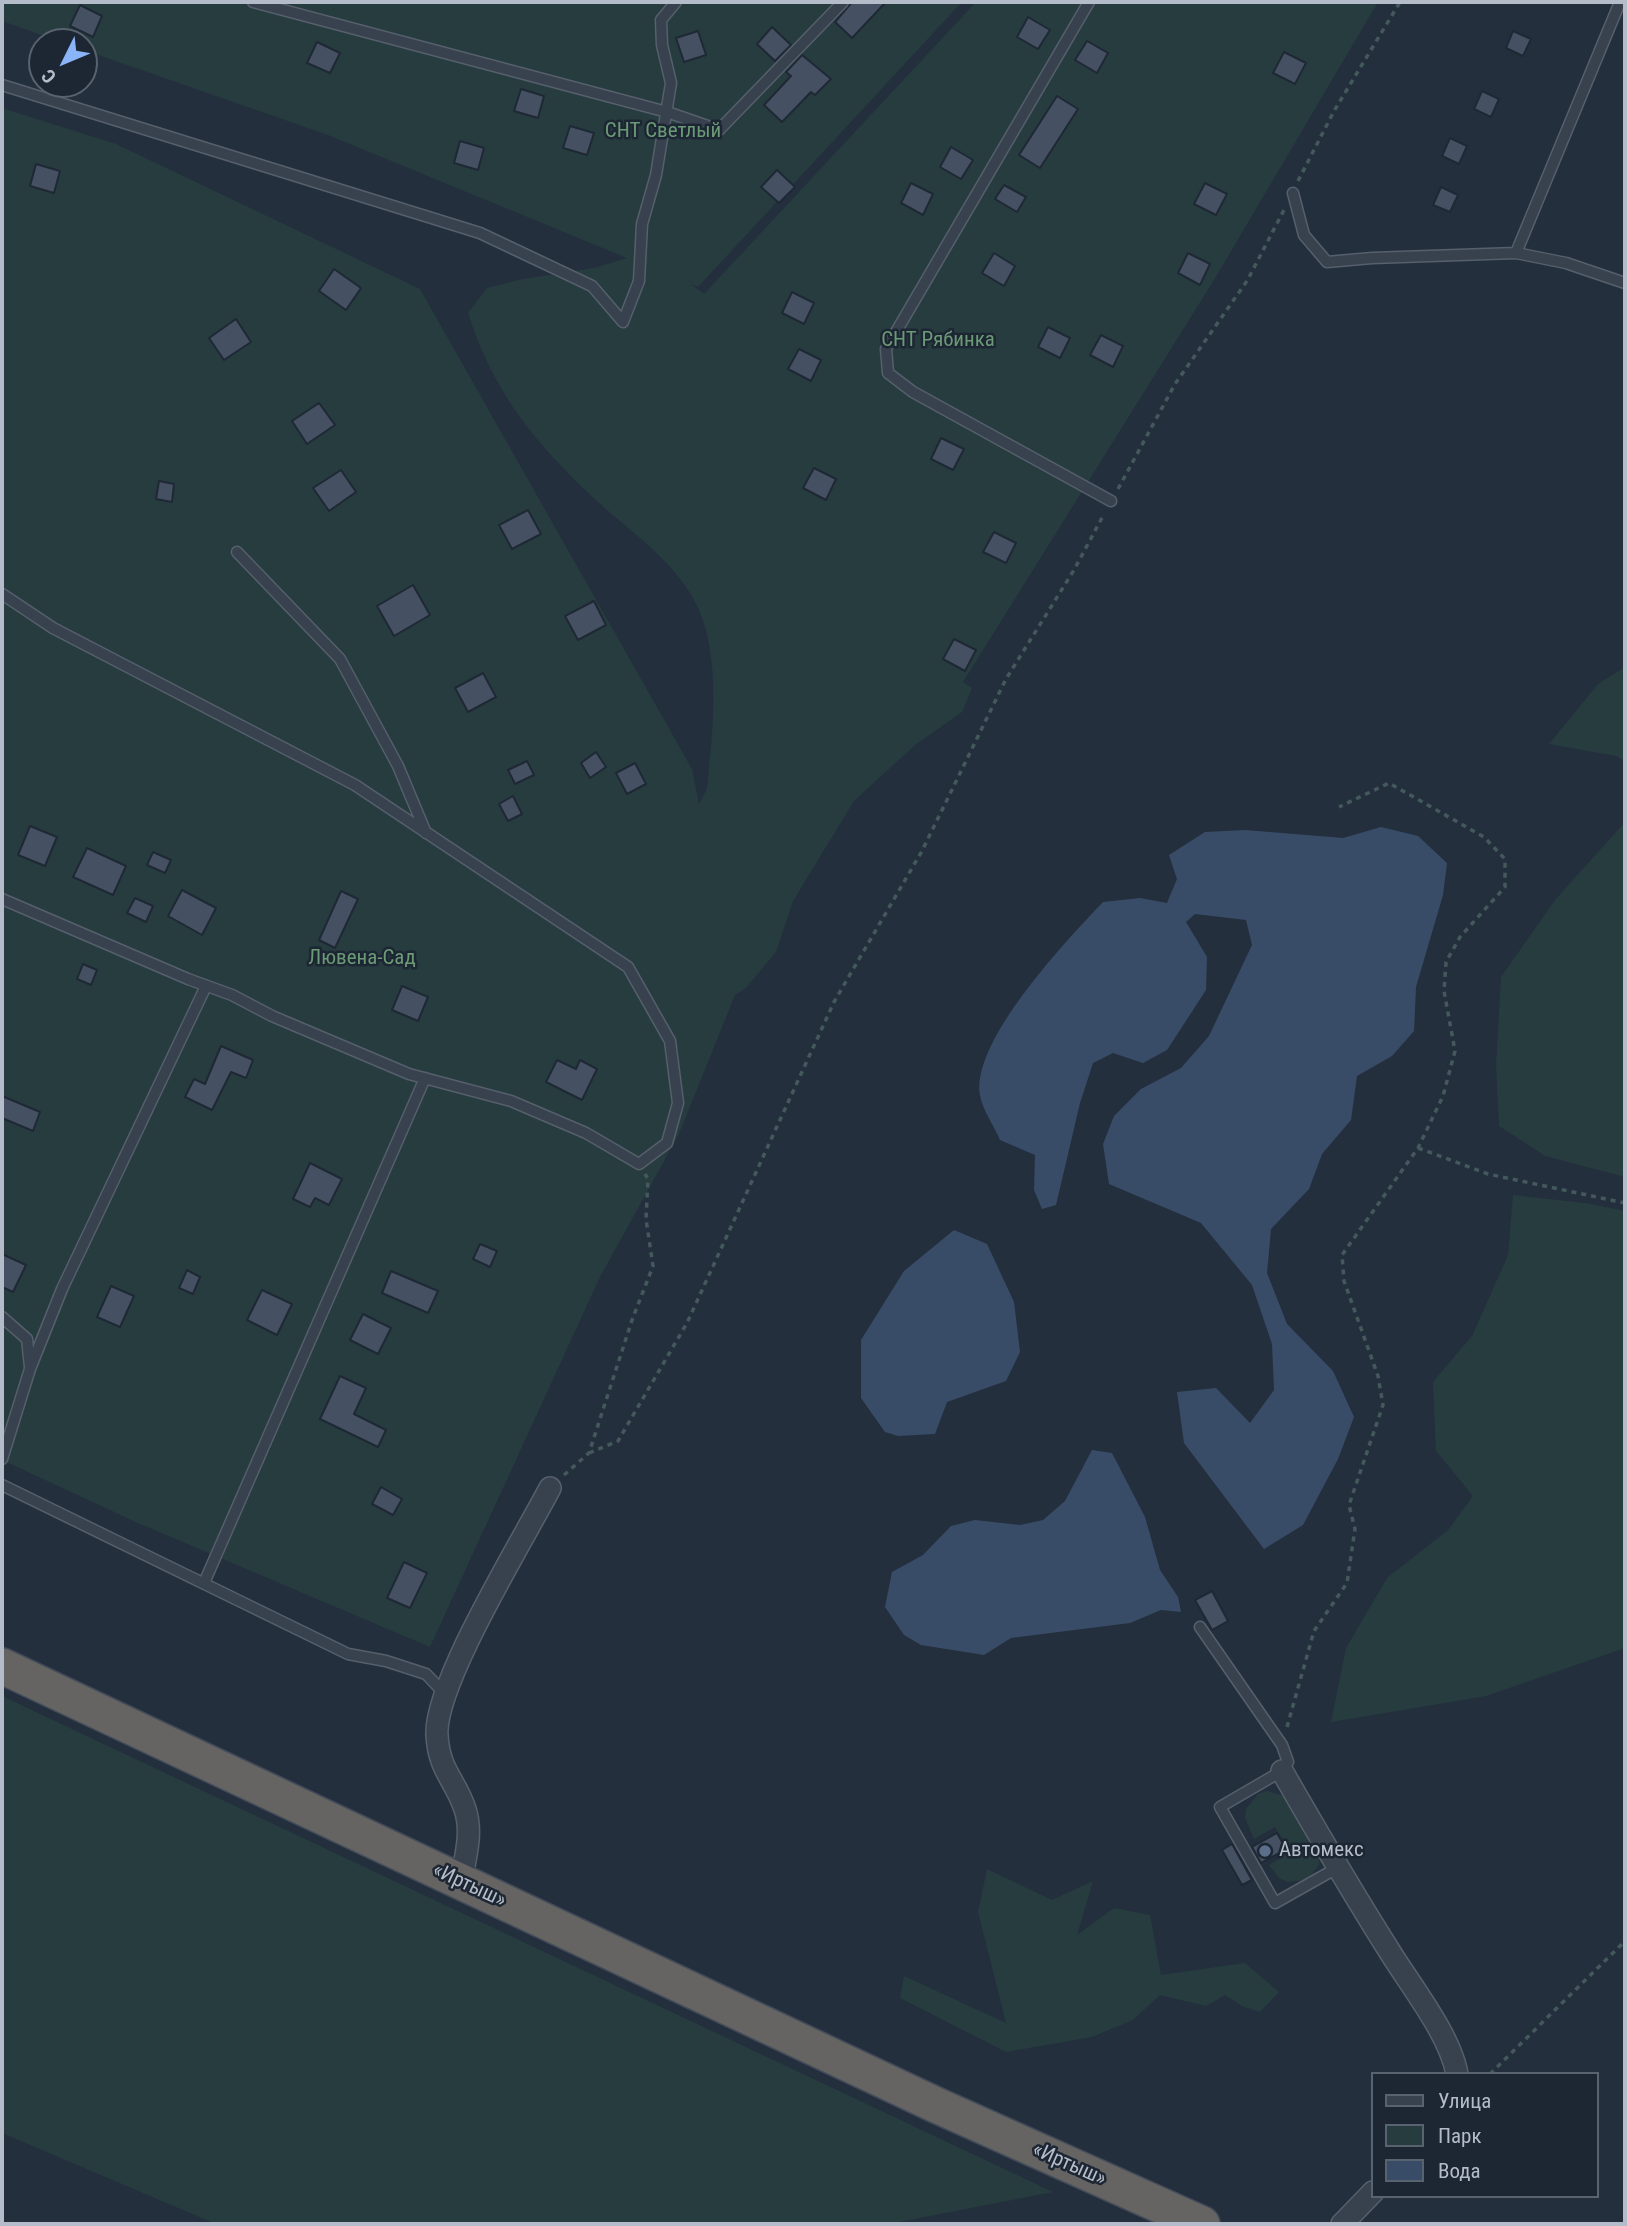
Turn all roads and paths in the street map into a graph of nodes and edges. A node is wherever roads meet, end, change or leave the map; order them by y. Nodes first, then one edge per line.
1 (253, 2) edge
2 (676, 2) edge
3 (843, 2) edge
4 (1089, 2) edge
5 (1400, 2) edge
6 (1620, 2) edge
7 (2, 85) edge
8 (667, 112) junction
9 (1293, 193) junction
10 (1516, 253) junction
11 (1625, 283) edge
12 (1111, 501) junction
13 (237, 552) dead end
14 (2, 594) edge
15 (1339, 807) dead end
16 (426, 832) junction
17 (2, 900) edge
18 (206, 986) junction
19 (425, 1078) junction
20 (1418, 1148) junction
21 (639, 1164) junction
22 (1625, 1203) edge
23 (2, 1317) edge
24 (30, 1369) junction
25 (589, 1452) junction
26 (2, 1459) edge
27 (2, 1485) edge
28 (550, 1488) joint
29 (204, 1583) junction
30 (1200, 1627) dead end
31 (2, 1666) edge
32 (445, 1694) junction
33 (1282, 1745) junction
34 (1282, 1772) junction
35 (1337, 1868) junction
36 (461, 1882) junction
37 (1625, 1941) edge
38 (1457, 2072) edge
39 (1492, 2072) edge
40 (936, 2105) junction
41 (1372, 2193) edge
42 (1175, 2224) edge
43 (1202, 2224) edge
44 (1342, 2224) edge

1 - 8 lane
2 - 8 lane
3 - 8 lane
4 - 12 lane
5 - 9 path
6 - 10 lane
7 - 8 lane
9 - 10 lane
9 - 12 path
10 - 11 lane
12 - 25 path
13 - 16 lane
14 - 16 lane
15 - 20 path
16 - 21 lane
17 - 18 lane
18 - 19 lane
18 - 24 lane
19 - 21 lane
19 - 29 lane
20 - 22 path
20 - 33 path
21 - 25 path
23 - 24 lane
24 - 26 lane
25 - 28 path
27 - 29 lane
28 - 32 street
29 - 32 lane
30 - 33 lane
31 - 36 highway, «Иртыш»
32 - 36 street
33 - 34 lane
34 - 35 street
34 - 35 lane
35 - 38 street
36 - 40 highway, «Иртыш»
37 - 39 path
40 - 42 highway, «Иртыш»
40 - 43 highway, «Иртыш»
41 - 44 street

